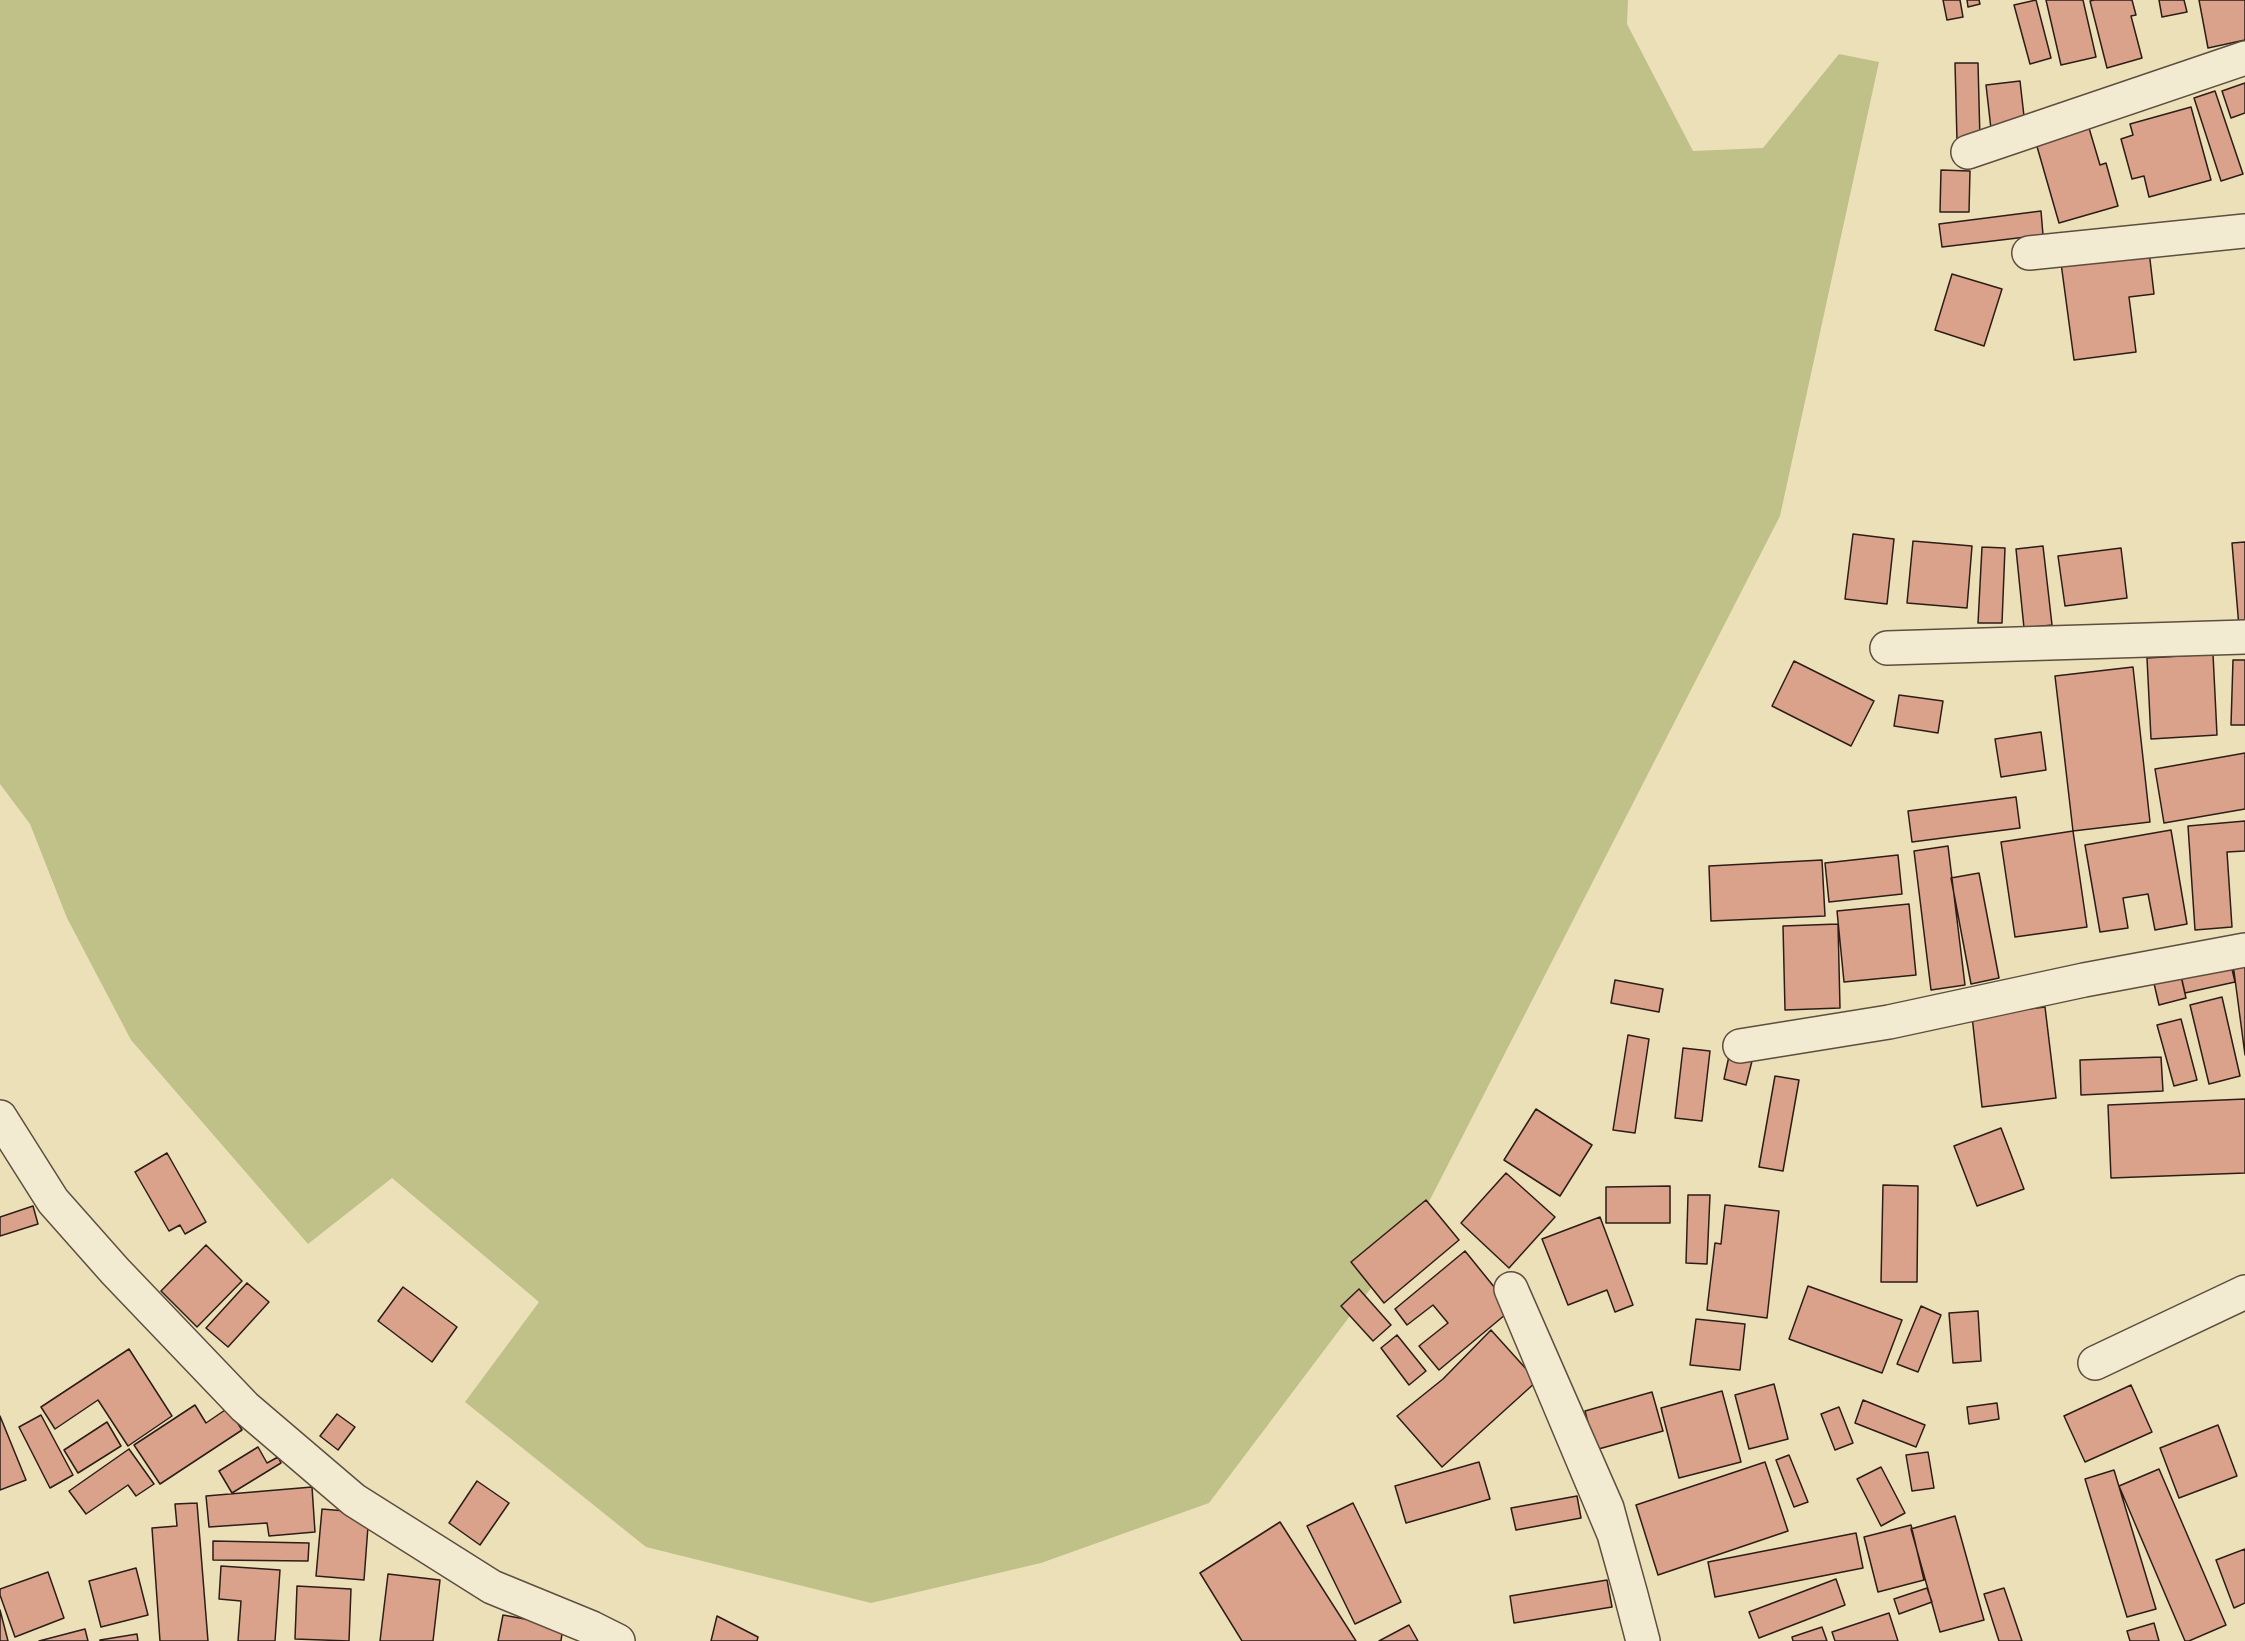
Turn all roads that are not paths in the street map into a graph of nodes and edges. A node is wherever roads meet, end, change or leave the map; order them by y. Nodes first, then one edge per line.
1 (2245, 58) edge
2 (1968, 152) dead end
3 (2245, 231) edge
4 (2030, 253) dead end
5 (2245, 637) edge
6 (1887, 648) dead end
7 (2245, 950) edge
8 (1740, 1046) dead end
9 (0, 1117) edge
10 (2245, 1292) edge
11 (2095, 1363) dead end
12 (1614, 1534) junction
13 (618, 1641) edge
14 (1643, 1641) edge

1 - 2 street
3 - 4 street
5 - 6 street
7 - 8 street
9 - 13 street
10 - 11 street
12 - 12 street
12 - 14 street

